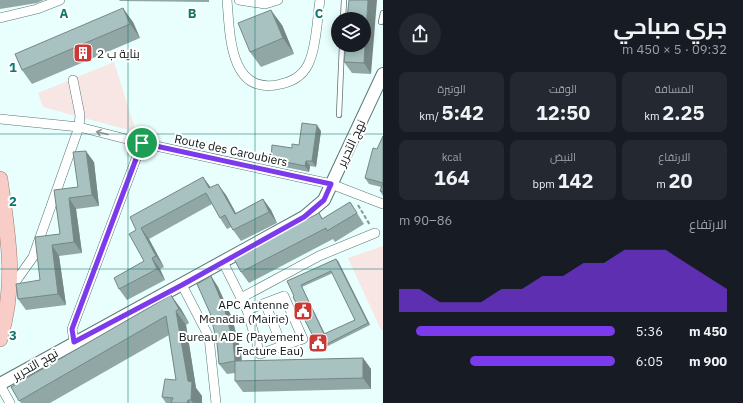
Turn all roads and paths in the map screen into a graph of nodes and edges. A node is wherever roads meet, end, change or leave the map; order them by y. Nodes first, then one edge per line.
1 (60, 0) edge
2 (227, 0) edge
3 (239, 0) edge
4 (278, 0) edge
5 (320, 0) edge
6 (344, 0) edge
7 (343, 12) edge
8 (383, 13) edge
9 (0, 18) edge
10 (381, 22) dead end
11 (342, 52) edge
12 (383, 74) edge
13 (73, 80) dead end
14 (339, 115) dead end
15 (0, 119) edge
16 (79, 127) junction
17 (142, 143) junction
18 (0, 179) edge
19 (331, 184) junction
20 (363, 196) junction
21 (383, 204) edge
22 (375, 233) joint
23 (223, 262) junction
24 (182, 285) junction
25 (10, 289) junction
26 (241, 298) junction
27 (265, 303) junction
28 (247, 310) junction
29 (0, 339) edge
30 (74, 342) junction
31 (282, 346) junction
32 (0, 384) edge
33 (10, 403) edge
34 (216, 403) edge

1 - 9 street
2 - 5 street
3 - 4 street
6 - 7 lane
8 - 10 lane
11 - 14 lane
12 - 19 street, نهج التحرير
13 - 16 street
15 - 16 street, Route des Caroubiers
17 -> 16 street, Route des Caroubiers
16 - 25 street
17 - 19 street, Route des Caroubiers
17 - 30 street
18 - 25 main road
19 - 20 street, Route des Caroubiers
19 - 23 street, نهج التحرير
20 - 21 street, Route des Caroubiers
20 - 22 path
22 - 26 street
23 - 24 street, نهج التحرير
23 - 26 street
24 - 30 street, نهج التحرير
24 - 34 street
25 - 29 main road
26 - 28 street
27 - 28 street
27 - 31 street
27 - 31 street
28 - 31 street
30 - 32 street, نهج التحرير
32 - 33 street

